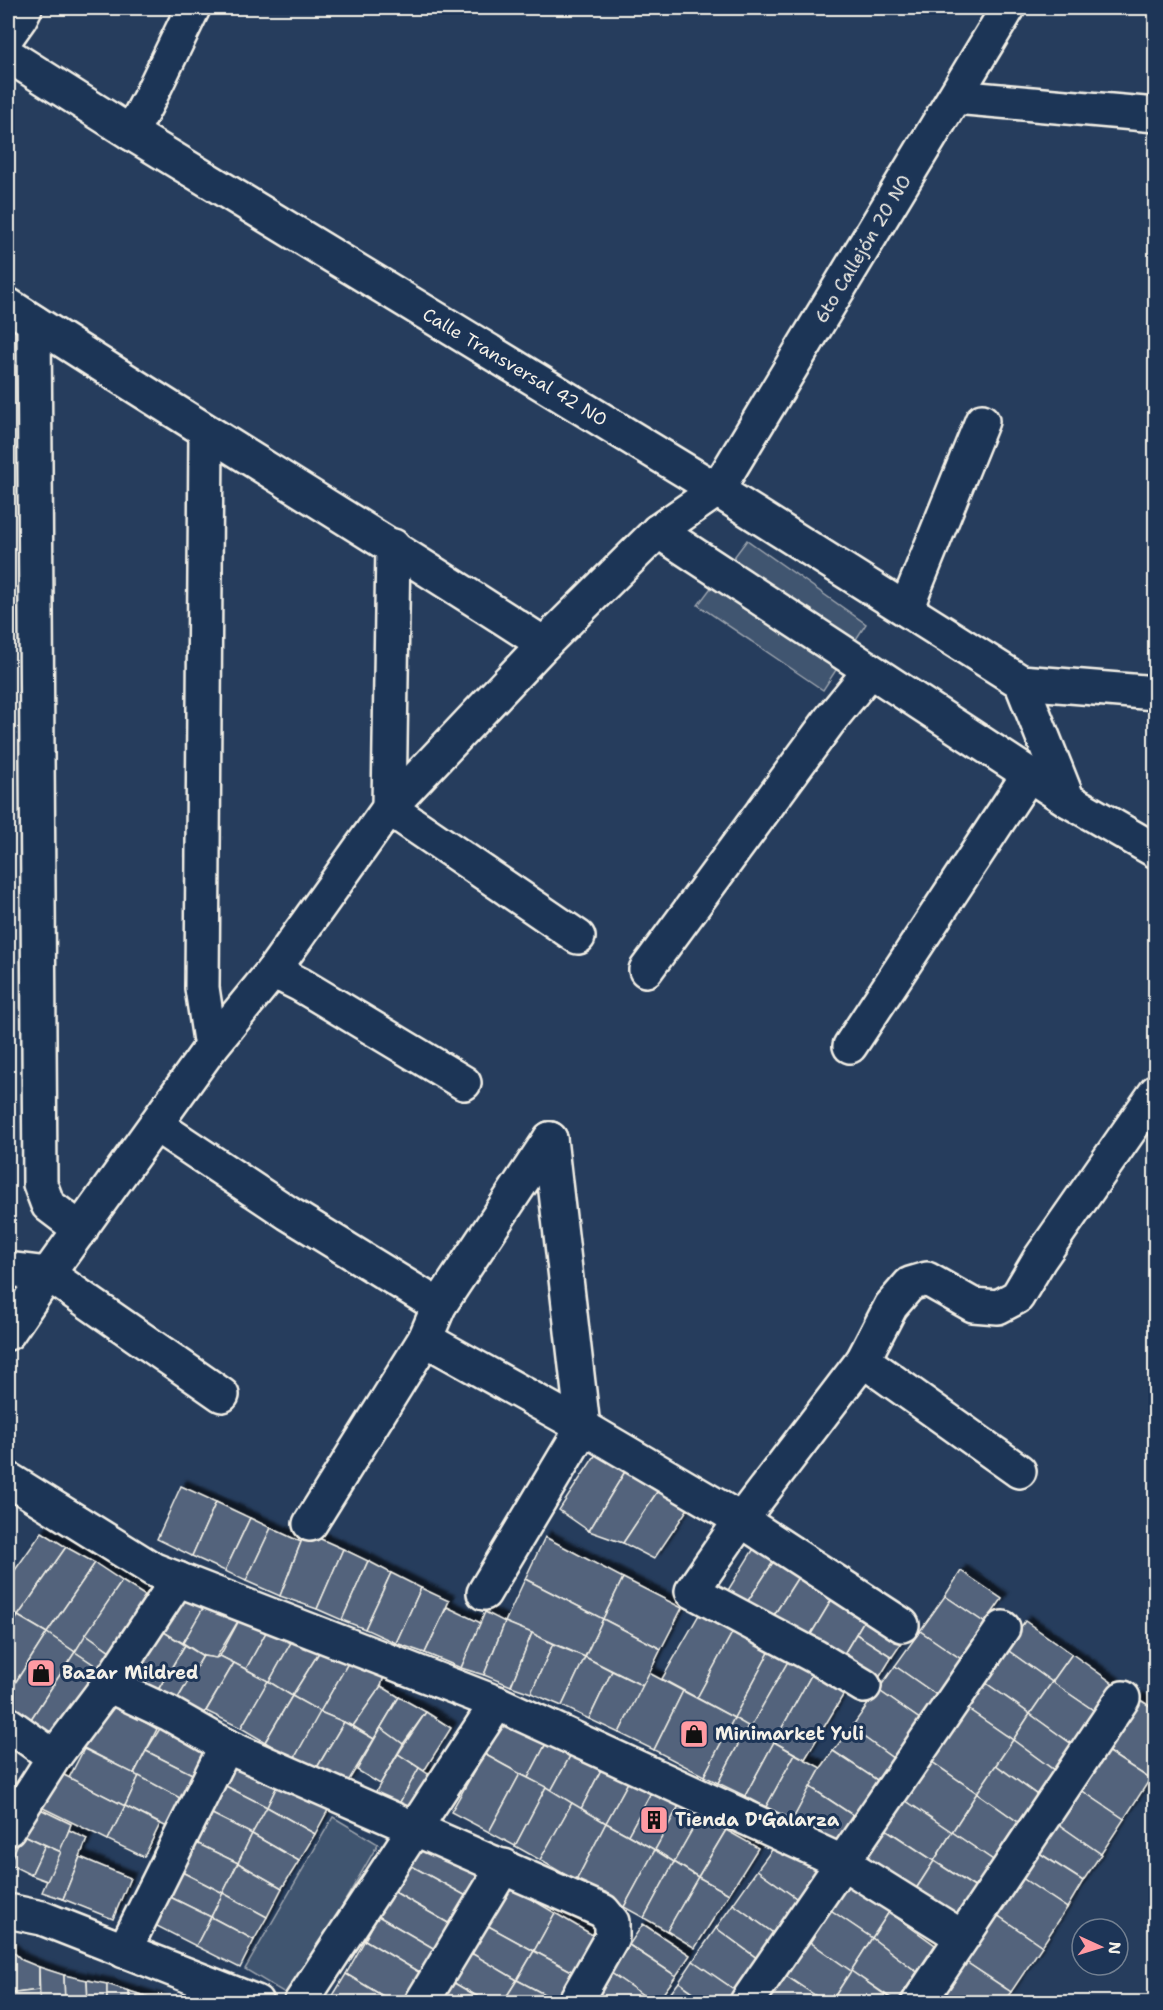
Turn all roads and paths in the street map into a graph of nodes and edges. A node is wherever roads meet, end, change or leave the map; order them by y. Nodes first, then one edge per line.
1 (25, 8) edge
2 (193, 8) edge
3 (1008, 8) edge
4 (8, 35) edge
5 (8, 55) edge
6 (954, 97) junction
7 (1155, 115) edge
8 (130, 133) junction
9 (21, 314) edge
10 (982, 421) dead end
11 (206, 432) junction
12 (717, 490) junction
13 (658, 531) junction
14 (393, 546) junction
15 (906, 609) junction
16 (544, 644) junction
17 (870, 671) junction
18 (1021, 682) junction
19 (1155, 693) edge
20 (1029, 774) junction
21 (1068, 800) junction
22 (389, 808) junction
23 (1155, 851) edge
24 (578, 937) dead end
25 (646, 970) dead end
26 (273, 971) junction
27 (850, 1046) dead end
28 (211, 1047) junction
29 (464, 1083) dead end
30 (1155, 1092) edge
31 (156, 1125) junction
32 (81, 1230) junction
33 (8, 1269) edge
34 (48, 1274) junction
35 (439, 1306) junction
36 (8, 1333) edge
37 (426, 1339) junction
38 (863, 1360) junction
39 (222, 1395) dead end
40 (583, 1428) junction
41 (1019, 1471) dead end
42 (8, 1479) edge
43 (741, 1520) junction
44 (310, 1524) dead end
45 (178, 1579) junction
46 (484, 1593) dead end
47 (902, 1625) dead end
48 (1003, 1628) dead end
49 (108, 1685) junction
50 (864, 1686) dead end
51 (1123, 1698) dead end
52 (497, 1703) junction
53 (8, 1724) edge
54 (226, 1746) junction
55 (54, 1757) junction
56 (416, 1828) junction
57 (8, 1830) edge
58 (842, 1862) junction
59 (504, 1866) junction
60 (8, 1911) edge
61 (962, 1937) junction
62 (123, 1951) junction
63 (256, 2002) edge
64 (301, 2002) edge
65 (422, 2002) edge
66 (575, 2002) edge
67 (747, 2002) edge
68 (919, 2002) edge

1 - 4 street
2 - 8 street
3 - 6 street, 6to Callejón 20 NO
5 - 8 street, Calle Transversal 42 NO
6 - 7 street
6 - 12 street, 6to Callejón 20 NO
8 - 12 street, Calle Transversal 42 NO
9 - 11 street
9 - 32 street
10 - 15 street
11 - 14 street
11 - 28 street
12 - 13 street
12 - 15 street, Calle Transversal 42 NO
13 - 16 street
13 - 17 street
14 - 16 street
14 - 22 street
15 - 18 street, Calle Transversal 42 NO
16 - 22 street
17 - 20 street
17 - 25 street
18 - 19 street
18 - 21 street
20 - 21 street
20 - 27 street
21 - 23 street
22 - 24 street
22 - 26 street
26 - 28 street
26 - 29 street
28 - 31 street
30 - 38 street
31 - 32 street
31 - 35 street
32 - 34 street
33 - 34 street
34 - 36 street
34 - 39 street
35 - 37 street
35 - 40 street
37 - 40 street
37 - 44 street
38 - 41 street
38 - 43 street
40 - 43 street
40 - 46 street
42 - 45 street
43 - 47 street
43 - 50 street
45 - 49 street
45 - 52 street
48 - 58 street
49 - 54 street
49 - 55 street
51 - 61 street
52 - 56 street
52 - 58 street
53 - 55 street
54 - 56 street
54 - 62 street
55 - 57 street
56 - 59 street
56 - 64 street
58 - 61 street
58 - 67 street
59 - 65 street
59 - 66 street
60 - 62 street
61 - 68 street
62 - 63 street

